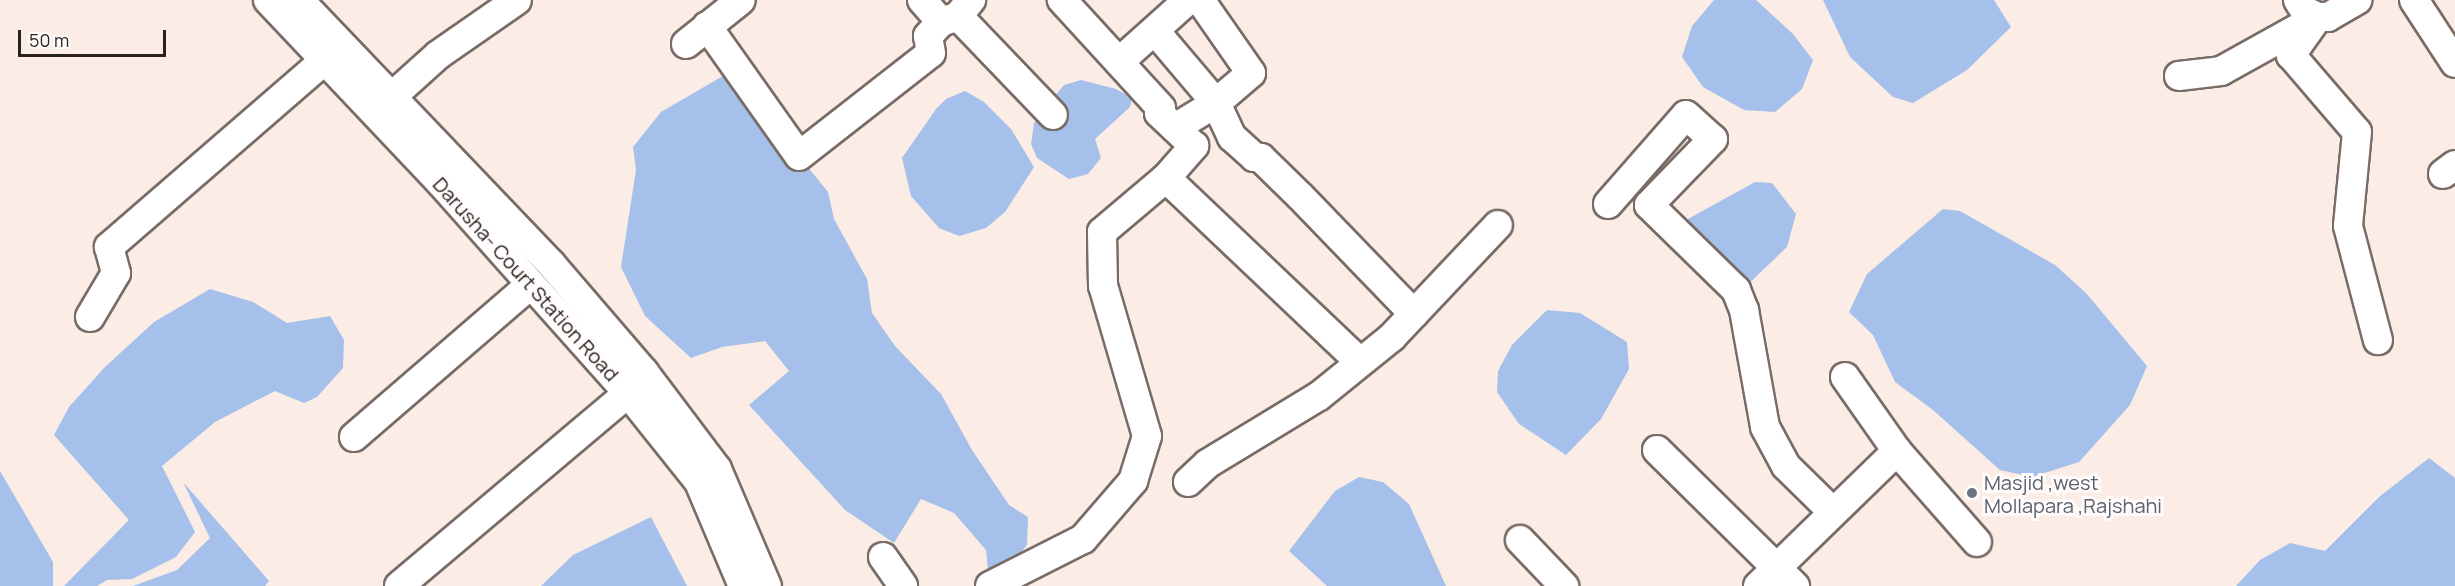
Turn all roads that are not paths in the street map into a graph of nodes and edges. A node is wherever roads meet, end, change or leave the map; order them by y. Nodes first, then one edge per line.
1 (268, 0) edge
2 (299, 0) edge
3 (517, 0) edge
4 (922, 0) edge
5 (1062, 0) edge
6 (1188, 0) edge
7 (1200, 0) edge
8 (2358, 0) edge
9 (2414, 0) edge
10 (2308, 8) edge
11 (957, 12) edge
12 (712, 17) edge
13 (1155, 31) junction
14 (333, 54) junction
15 (1119, 62) junction
16 (2455, 63) edge
17 (2179, 76) dead end
18 (1216, 103) junction
19 (382, 106) junction
20 (1053, 114) dead end
21 (1175, 128) junction
22 (1166, 178) junction
23 (1608, 204) dead end
24 (1498, 225) dead end
25 (531, 285) junction
26 (1414, 314) junction
27 (90, 317) dead end
28 (2378, 339) dead end
29 (1359, 361) junction
30 (1845, 377) dead end
31 (628, 393) junction
32 (354, 437) dead end
33 (1657, 450) dead end
34 (1897, 451) junction
35 (1188, 482) dead end
36 (1833, 512) junction
37 (1520, 540) dead end
38 (1977, 542) dead end
39 (883, 557) dead end
40 (1776, 581) edge
41 (399, 586) edge
42 (743, 586) edge
43 (767, 586) edge
44 (903, 586) edge
45 (990, 586) edge
46 (1564, 586) edge

1 - 14 street, Darusha- Court Station Road
2 - 14 street, Darusha- Court Station Road
3 - 19 street
4 - 11 street
5 - 15 street
6 - 13 street
7 - 18 street
8 - 10 street
9 - 16 street
10 - 17 street
10 - 28 street
11 - 12 street
11 - 20 street
13 - 15 street
13 - 18 street
14 - 19 street, Darusha- Court Station Road
14 - 27 street
15 - 21 street
18 - 21 street
18 - 26 street
19 - 25 street, Darusha- Court Station Road
19 - 43 street, Darusha- Court Station Road
21 - 22 street
22 - 29 street
22 - 45 street
23 - 36 street
24 - 26 street
25 - 31 street, Darusha- Court Station Road
25 - 32 street
26 - 29 street
29 - 35 street
30 - 34 street
31 - 41 street
31 - 42 street, Darusha- Court Station Road
33 - 40 street
34 - 36 street
34 - 38 street
36 - 40 street
37 - 46 street
39 - 44 street

